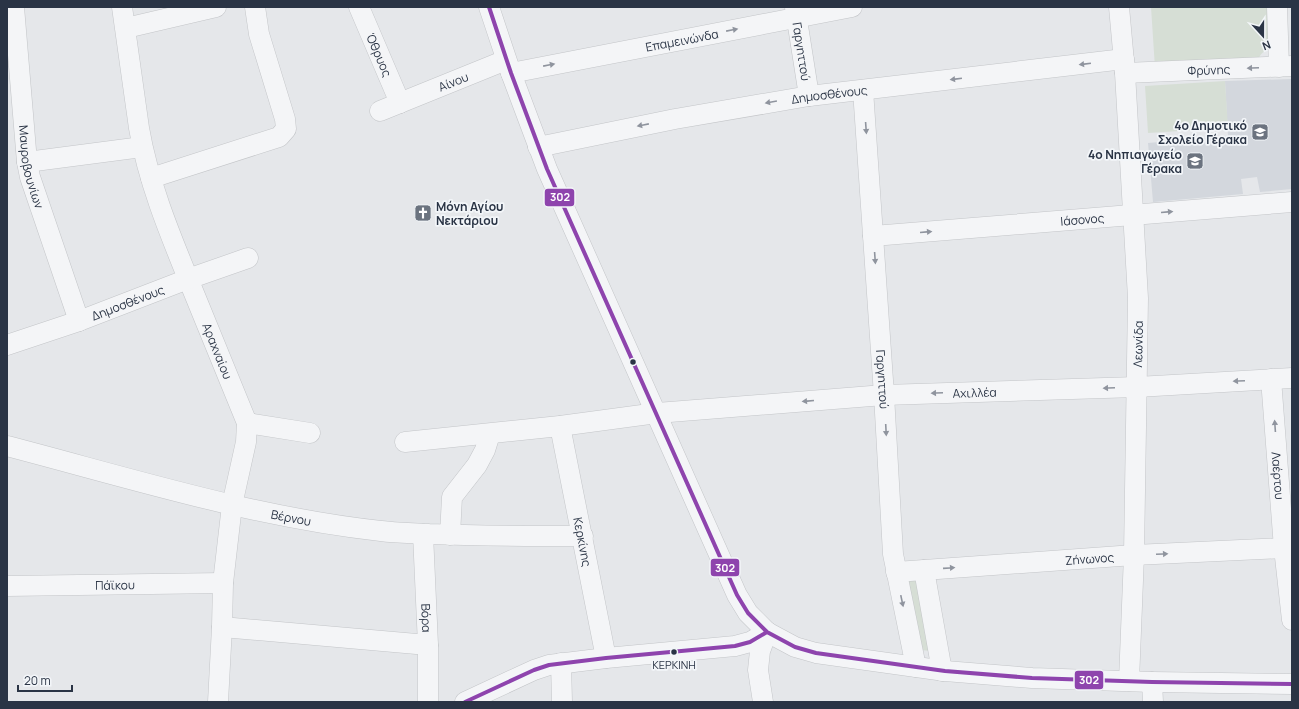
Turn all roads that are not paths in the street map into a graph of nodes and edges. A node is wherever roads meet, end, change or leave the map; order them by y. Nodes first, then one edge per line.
1 (14, 7) edge
2 (122, 7) edge
3 (216, 7) edge
4 (255, 7) edge
5 (359, 7) edge
6 (489, 7) edge
7 (852, 7) edge
8 (1119, 7) edge
9 (1277, 7) edge
10 (796, 12) edge
11 (126, 28) junction
12 (12, 44) edge
13 (509, 66) junction
14 (1124, 66) junction
15 (1285, 66) edge
16 (863, 90) junction
17 (810, 96) junction
18 (400, 103) junction
19 (380, 111) dead end
20 (538, 146) junction
21 (142, 147) junction
22 (26, 162) junction
23 (151, 178) junction
24 (1292, 202) edge
25 (1133, 215) junction
26 (873, 236) junction
27 (248, 258) dead end
28 (188, 279) junction
29 (79, 321) junction
30 (7, 345) edge
31 (1292, 378) edge
32 (1271, 379) junction
33 (1137, 387) junction
34 (884, 395) junction
35 (657, 414) junction
36 (247, 423) junction
37 (560, 426) junction
38 (310, 433) dead end
39 (490, 434) junction
40 (405, 442) dead end
41 (7, 446) edge
42 (232, 505) junction
43 (424, 534) junction
44 (450, 535) junction
45 (583, 536) junction
46 (1284, 548) junction
47 (1134, 555) junction
48 (924, 570) junction
49 (896, 572) junction
50 (223, 583) junction
51 (7, 586) edge
52 (1292, 620) edge
53 (222, 627) junction
54 (767, 632) junction
55 (428, 645) junction
56 (606, 658) junction
57 (561, 663) junction
58 (916, 668) junction
59 (942, 671) junction
60 (1129, 681) junction
61 (1152, 682) junction
62 (1292, 684) edge
63 (218, 702) edge
64 (428, 702) edge
65 (465, 702) edge
66 (562, 702) edge
67 (763, 702) edge
68 (1153, 702) edge

1 - 12 street, Μαυροβουνίων
2 - 11 street, Αραχναίου
3 - 11 street
4 - 23 street
5 - 18 street, Όθρυος
6 - 13 street
7 - 10 street, Επαμεινώνδα
8 - 14 street, Λεωνίδα
9 - 15 street
13 -> 10 street, Επαμεινώνδα
10 - 17 street, Γαργηττού
11 - 21 street, Αραχναίου
12 - 22 street, Μαυροβουνίων
13 - 18 street, Αίνου
13 - 20 street
15 -> 14 street, Φρύνης
14 -> 16 street, Δημοσθένους
14 - 25 street, Λεωνίδα
16 - 17 street, Δημοσθένους
16 -> 26 street, Γαργηττού
17 -> 20 street, Δημοσθένους
18 - 19 street, Αίνου
20 - 35 street
21 - 22 street
21 - 23 street, Αραχναίου
22 - 29 street, Μαυροβουνίων
23 - 28 street, Αραχναίου
25 -> 24 street, Ιάσονος
26 -> 25 street, Ιάσονος
25 - 33 street, Λεωνίδα
26 -> 34 street, Γαργηττού
27 - 28 street, Δημοσθένους
28 - 29 street, Δημοσθένους
28 - 36 street, Αραχναίου
29 - 30 street, Δημοσθένους
31 - 32 street, Αχιλλέα
32 -> 33 street, Αχιλλέα
46 -> 32 street, Λαέρτου
33 -> 34 street, Αχιλλέα
33 - 47 street, Λεωνίδα
34 -> 35 street, Αχιλλέα
34 -> 49 street, Γαργηττού
35 - 37 street, Αχιλλέα
35 - 54 street
36 - 38 street
36 - 42 street, Αραχναίου
37 - 39 street, Αχιλλέα
37 - 45 street, Κερκίνης
39 - 40 street, Αχιλλέα
39 - 44 street
41 - 42 street, Βέρνου
42 - 43 street, Βέρνου
42 - 50 street, Αραχναίου
43 - 44 street, Βέρνου
43 - 55 street, Βόρα
44 - 45 street, Βέρνου
45 - 56 street, Κερκίνης
47 -> 46 street, Ζήνωνος
46 - 52 street, Λαέρτου
48 -> 47 street, Ζήνωνος
47 - 60 street, Λεωνίδα
48 - 49 street, Ζήνωνος
48 - 59 street
49 -> 58 street, Γαργηττού
50 - 51 street, Πάϊκου
50 - 53 street, Αραχναίου
53 - 55 street
53 - 63 street, Αραχναίου
54 - 56 street
54 - 58 street
54 - 67 street
55 - 64 street, Βόρα
56 - 57 street
57 - 65 street
57 - 66 street
58 - 59 street
59 - 60 street
60 - 61 street
61 - 62 street
61 - 68 street

